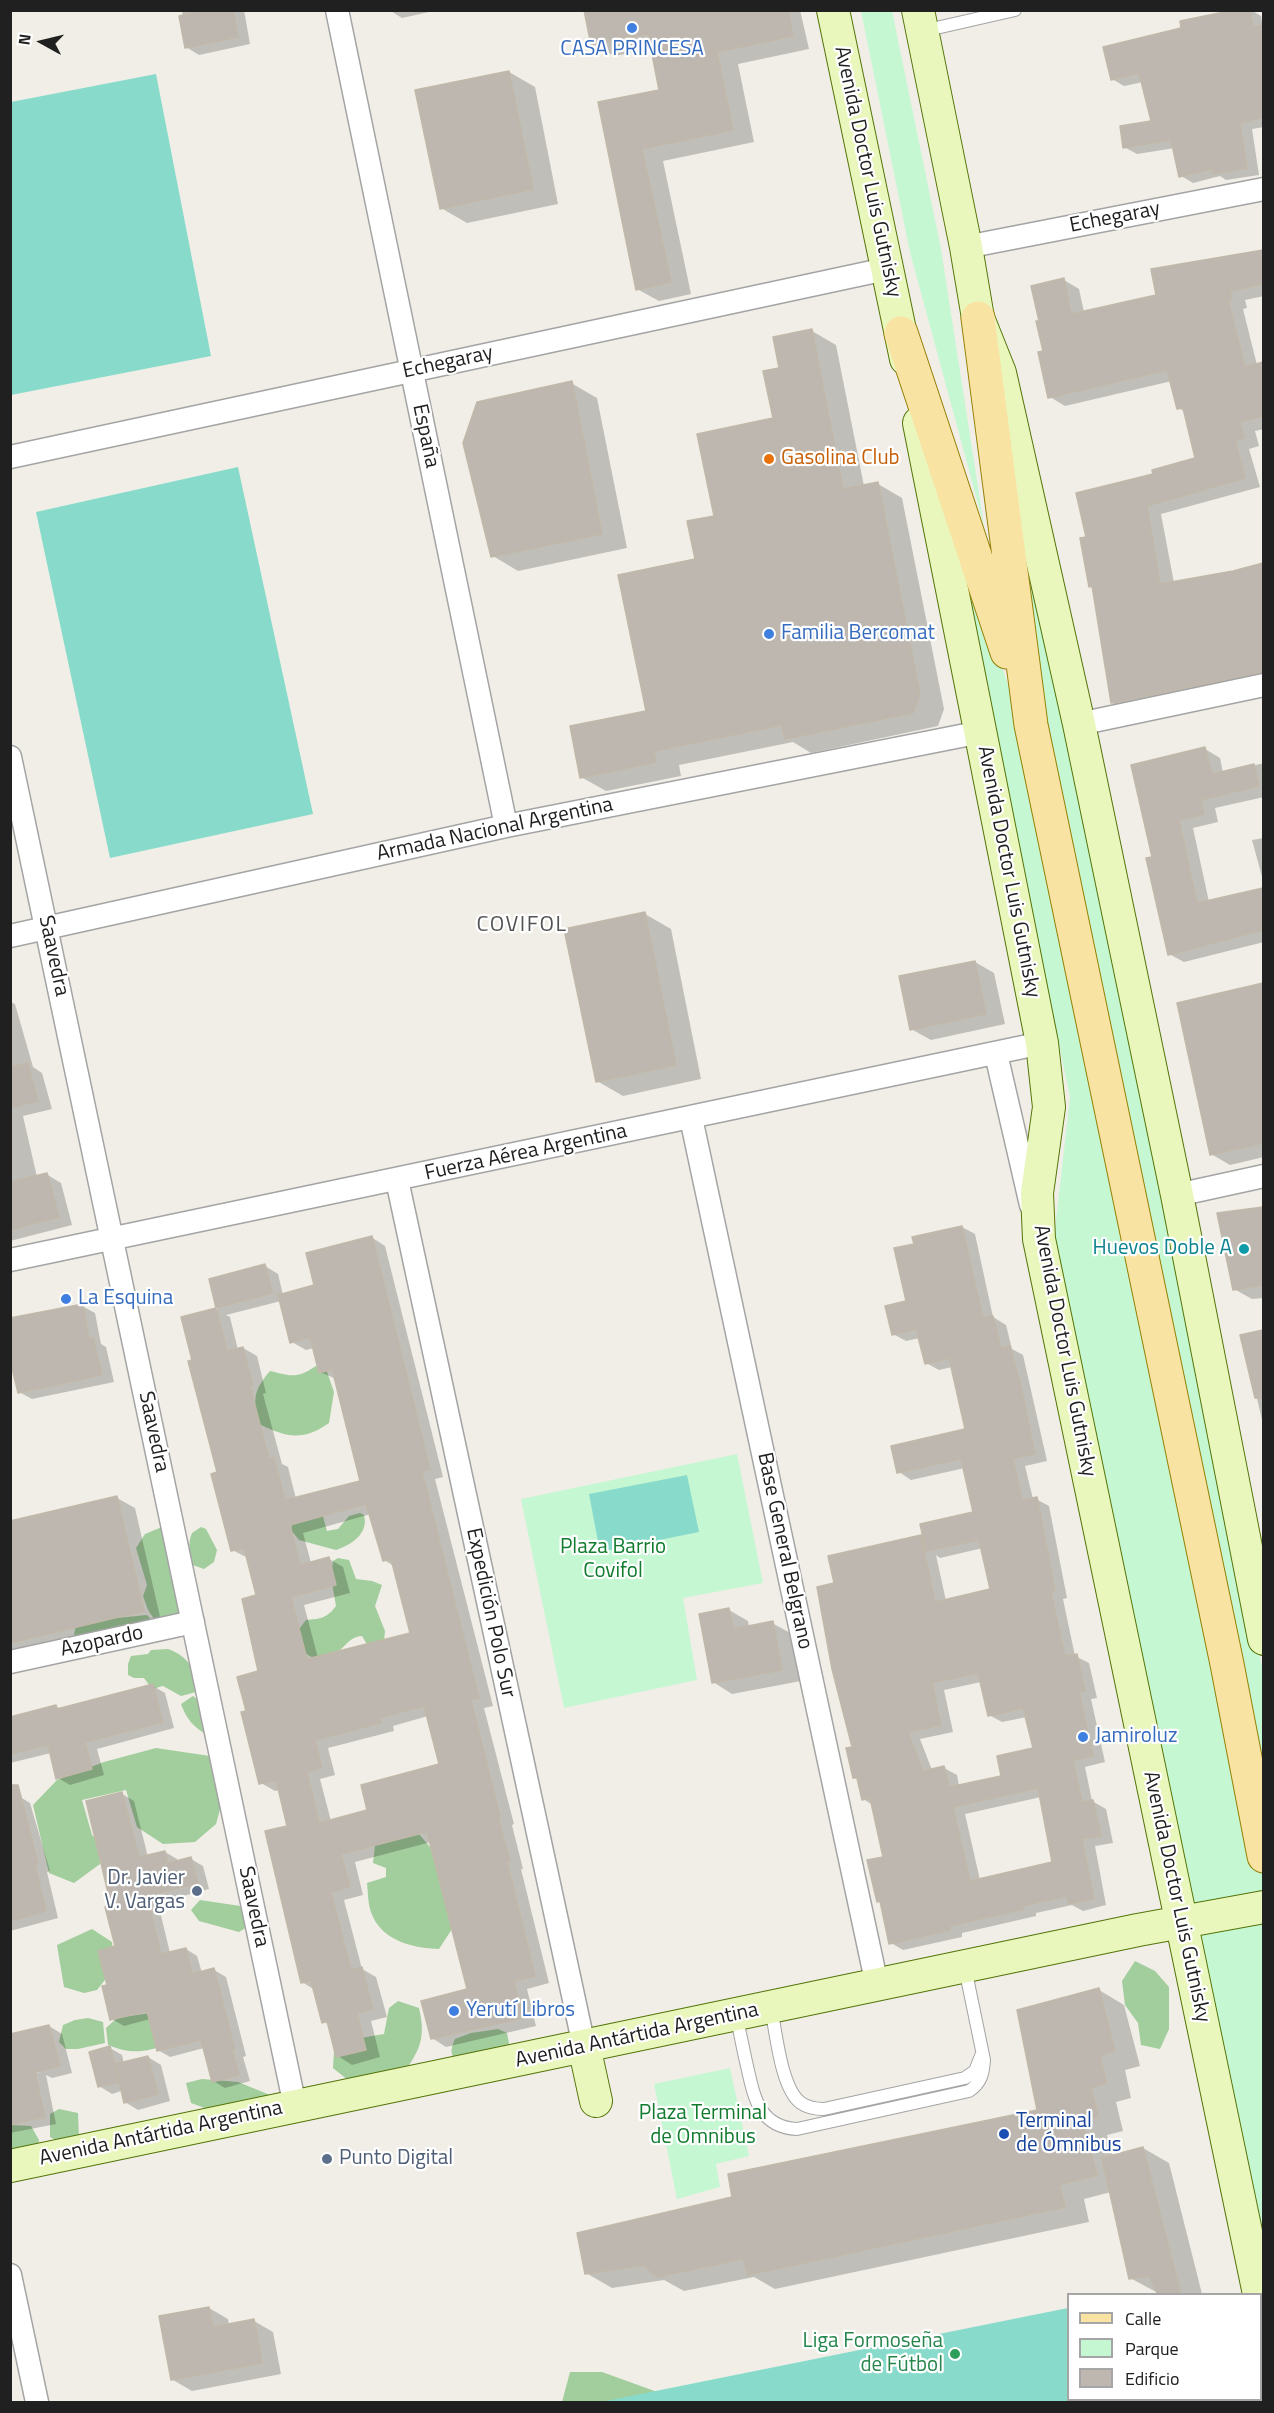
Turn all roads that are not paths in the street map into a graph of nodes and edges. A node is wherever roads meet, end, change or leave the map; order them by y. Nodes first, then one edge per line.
1 (337, 10) edge
2 (833, 10) edge
3 (1015, 10) edge
4 (920, 21) edge
5 (1263, 189) edge
6 (966, 247) junction
7 (886, 269) junction
8 (978, 318) junction
9 (901, 333) junction
10 (411, 371) junction
11 (10, 457) edge
12 (1263, 685) edge
13 (1079, 724) junction
14 (1031, 725) junction
15 (981, 732) junction
16 (10, 757) edge
17 (506, 826) junction
18 (47, 928) junction
19 (10, 936) edge
20 (1042, 1043) junction
21 (996, 1054) junction
22 (691, 1118) junction
23 (1263, 1176) edge
24 (397, 1180) junction
25 (1177, 1195) junction
26 (112, 1239) junction
27 (1039, 1239) junction
28 (10, 1260) edge
29 (193, 1622) junction
30 (1263, 1639) edge
31 (10, 1662) edge
32 (1263, 1856) edge
33 (1263, 1907) edge
34 (1181, 1922) junction
35 (964, 1967) junction
36 (877, 1985) junction
37 (771, 2008) junction
38 (736, 2015) junction
39 (584, 2046) junction
40 (982, 2046) junction
41 (596, 2101) dead end
42 (295, 2106) junction
43 (10, 2166) edge
44 (10, 2275) edge
45 (1259, 2293) edge
46 (37, 2403) edge

1 - 10 street, España
2 - 7 main road, Avenida Doctor Luis Gutnisky
3 - 4 lane
4 - 6 main road, Avenida Doctor Luis Gutnisky
5 - 6 street, Echegaray
6 - 8 main road, Avenida Doctor Luis Gutnisky
7 - 9 main road, Avenida Doctor Luis Gutnisky
7 - 10 street, Echegaray
8 - 13 main road, Avenida Doctor Luis Gutnisky
8 - 14 main road, Avenida Doctor Luis Gutnisky
9 - 14 main road, Avenida Doctor Luis Gutnisky
9 - 15 main road, Avenida Doctor Luis Gutnisky
10 - 11 street, Echegaray
10 - 17 street, España
12 - 13 street
13 - 25 main road, Avenida Doctor Luis Gutnisky
14 - 32 main road, Avenida Doctor Luis Gutnisky
15 - 17 street, Armada Nacional Argentina
15 - 20 main road, Avenida Doctor Luis Gutnisky
16 - 18 street, Saavedra
17 - 18 street, Armada Nacional Argentina
18 - 19 street, Armada Nacional Argentina
18 - 26 street, Saavedra
20 - 21 street, Fuerza Aérea Argentina
20 - 27 main road, Avenida Doctor Luis Gutnisky
21 - 22 street, Fuerza Aérea Argentina
21 - 27 street
22 - 24 street, Fuerza Aérea Argentina
22 - 36 street, Base General Belgrano
23 - 25 street
24 - 26 street, Fuerza Aérea Argentina
24 - 39 street, Expedición Polo Sur
25 - 30 main road, Avenida Doctor Luis Gutnisky
26 - 28 street, Fuerza Aérea Argentina
26 - 29 street, Saavedra
27 - 34 main road, Avenida Doctor Luis Gutnisky
29 - 31 street, Azopardo
29 - 42 street, Saavedra
33 - 34 main road, Avenida Antártida Argentina
34 - 35 main road, Avenida Antártida Argentina
34 - 45 main road, Avenida Doctor Luis Gutnisky
35 - 36 main road, Avenida Antártida Argentina
35 - 40 lane
36 - 37 main road, Avenida Antártida Argentina
37 - 38 main road, Avenida Antártida Argentina
37 - 40 lane
38 - 39 main road, Avenida Antártida Argentina
38 - 40 lane
39 - 41 main road
39 - 42 main road, Avenida Antártida Argentina
42 - 43 main road, Avenida Antártida Argentina
44 - 46 street

